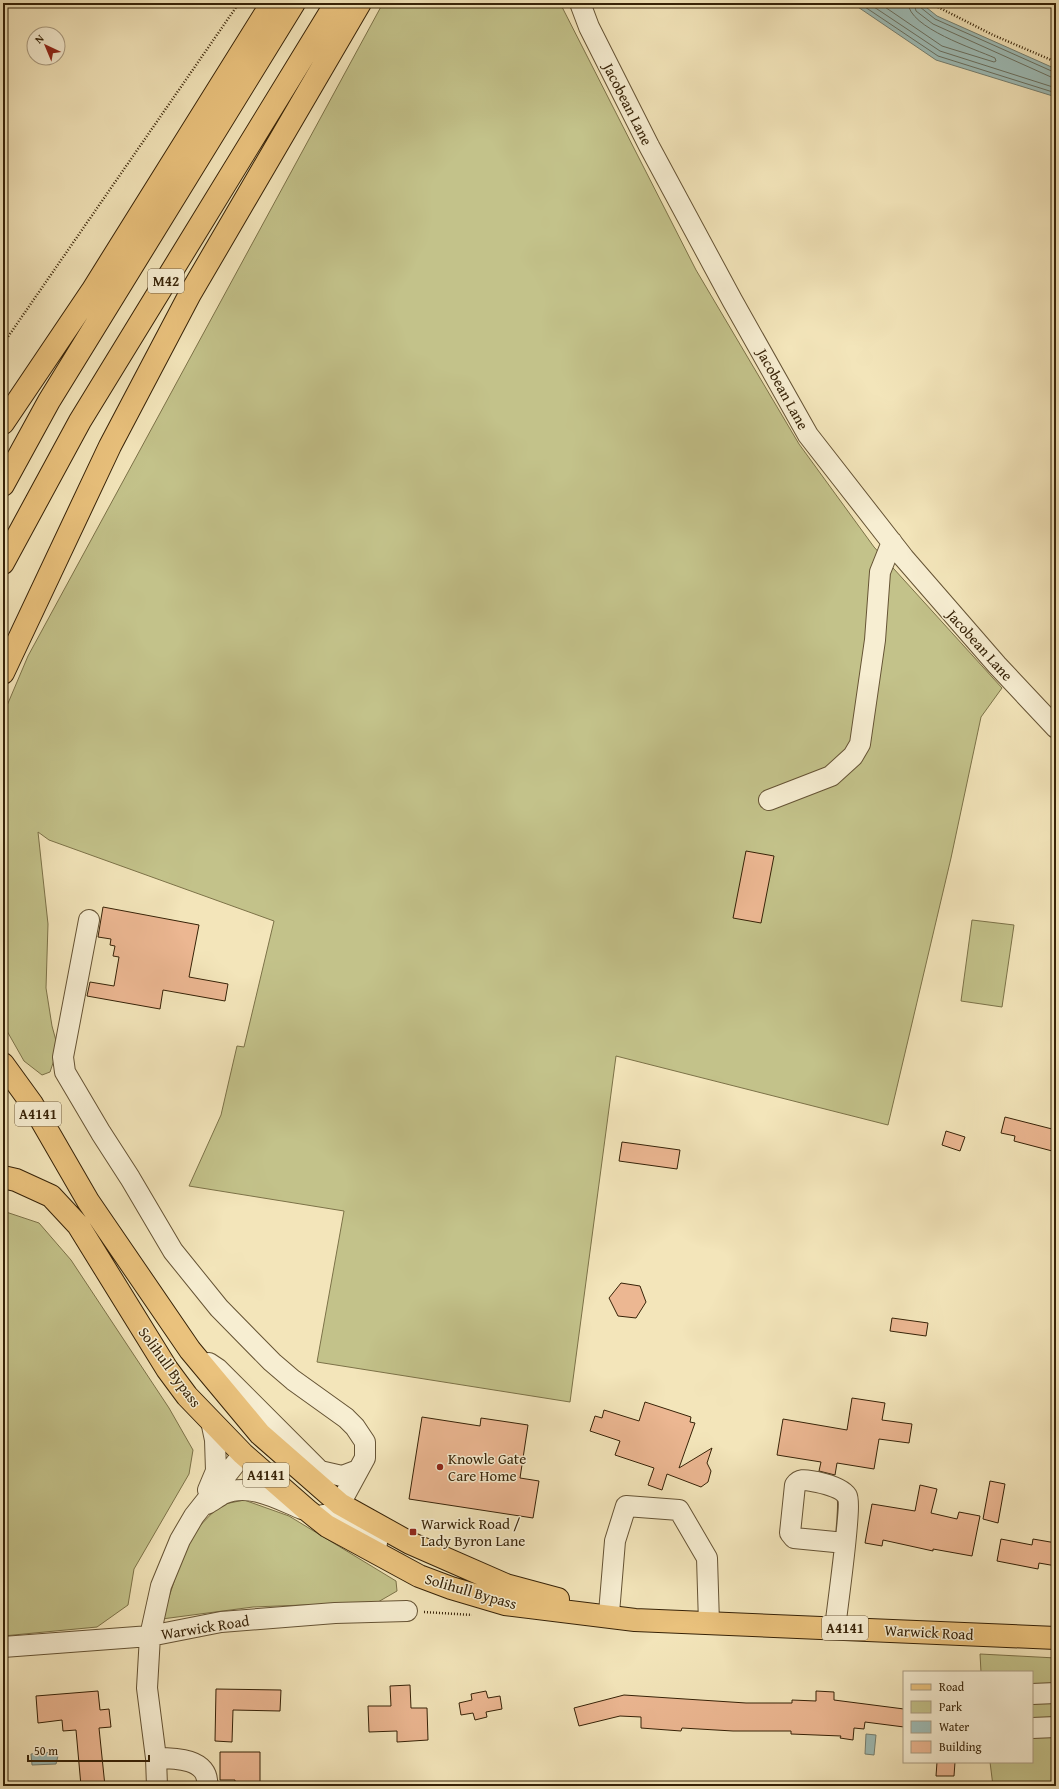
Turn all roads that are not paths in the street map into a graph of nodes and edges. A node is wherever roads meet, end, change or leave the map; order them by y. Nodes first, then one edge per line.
1 (272, 3) edge
2 (294, 3) edge
3 (336, 3) edge
4 (360, 3) edge
5 (580, 3) edge
6 (3, 423) edge
7 (3, 485) edge
8 (892, 542) junction
9 (3, 563) edge
10 (3, 673) edge
11 (1056, 728) edge
12 (769, 800) dead end
13 (89, 920) dead end
14 (3, 1064) edge
15 (3, 1177) edge
16 (150, 1292) junction
17 (190, 1350) junction
18 (211, 1421) junction
19 (243, 1454) junction
20 (358, 1470) junction
21 (200, 1508) junction
22 (338, 1511) junction
23 (309, 1512) junction
24 (845, 1543) dead end
25 (419, 1576) junction
26 (407, 1611) dead end
27 (609, 1613) junction
28 (635, 1620) junction
29 (710, 1623) junction
30 (835, 1628) junction
31 (150, 1636) junction
32 (1056, 1638) edge
33 (3, 1647) edge
34 (1056, 1693) edge
35 (1033, 1694) edge
36 (1056, 1727) edge
37 (1033, 1728) edge
38 (156, 1758) junction
39 (157, 1786) edge
40 (208, 1786) edge

1 - 6 main road
2 - 7 main road, M42
3 - 9 main road, M42
4 - 10 main road
5 - 8 street, Jacobean Lane
8 - 11 street, Jacobean Lane
8 - 12 street
13 - 20 street
14 - 16 main road, A4141
15 - 18 main road, Solihull Bypass / A4141
16 - 17 main road, A4141
16 - 19 main road
17 - 20 street
17 - 22 main road, Solihull Bypass / A4141
18 - 19 main road, Solihull Bypass / A4141
18 - 21 street
19 - 21 street
19 - 23 main road, Solihull Bypass / A4141
20 - 22 street
21 - 23 street
21 - 31 street
22 - 23 street
22 - 25 street
22 - 27 main road, Solihull Bypass / A4141
23 - 25 main road, Solihull Bypass / A4141
24 - 30 street
25 - 28 main road, Solihull Bypass / A4141
26 - 31 street, Warwick Road
27 - 28 main road, Solihull Bypass / A4141
27 - 29 street
28 - 29 main road, Warwick Road / A4141
29 - 30 main road, Warwick Road / A4141
30 - 32 main road, Warwick Road / A4141
31 - 33 street, Warwick Road
31 - 38 street
34 - 35 street
36 - 37 street
38 - 39 street
38 - 40 street

